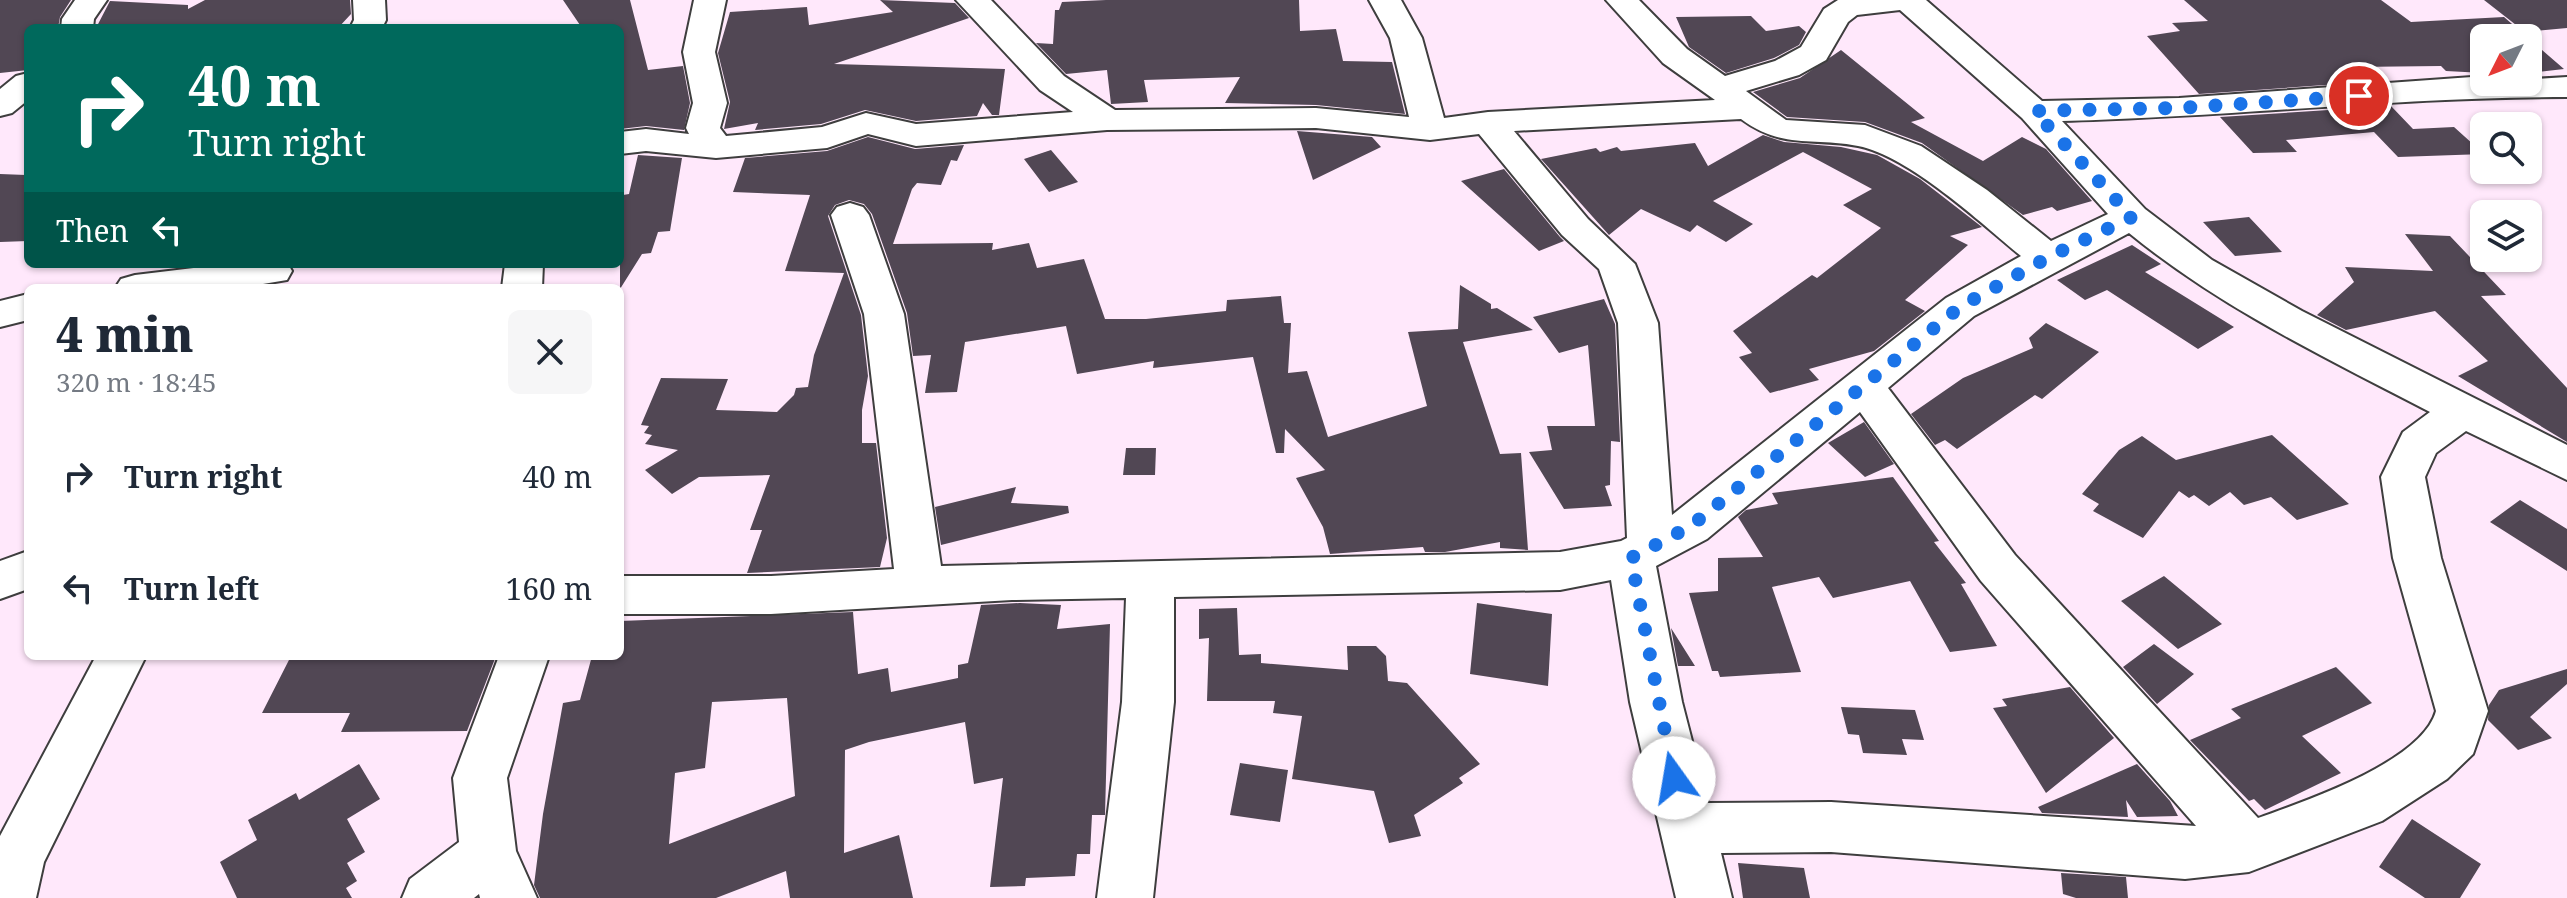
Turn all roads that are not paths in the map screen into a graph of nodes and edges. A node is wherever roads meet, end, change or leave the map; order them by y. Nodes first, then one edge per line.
1 (91, 0) edge
2 (369, 0) edge
3 (710, 0) edge
4 (972, 0) edge
5 (1385, 0) edge
6 (1622, 0) edge
7 (1906, 0) edge
8 (77, 24) edge
9 (366, 24) edge
10 (24, 86) edge
11 (2567, 87) edge
12 (1731, 99) junction
13 (0, 106) edge
14 (2034, 111) junction
15 (1107, 120) junction
16 (1488, 122) junction
17 (1430, 130) junction
18 (624, 143) edge
19 (716, 147) junction
20 (850, 215) dead end
21 (2132, 217) junction
22 (2047, 258) junction
23 (270, 274) edge
24 (174, 284) edge
25 (24, 308) edge
26 (0, 314) edge
27 (1862, 384) junction
28 (2462, 412) junction
29 (2567, 464) edge
30 (1641, 552) junction
31 (24, 571) edge
32 (1150, 579) junction
33 (0, 580) edge
34 (921, 587) junction
35 (624, 595) edge
36 (119, 660) edge
37 (523, 660) edge
38 (1686, 828) junction
39 (2249, 847) junction
40 (499, 876) edge
41 (8, 898) edge
42 (430, 898) edge
43 (1125, 898) edge
44 (1704, 898) edge

1 - 8 street
2 - 9 street
3 - 19 street
4 - 15 street
5 - 17 street
6 - 12 street
7 - 12 street
7 - 14 street
10 - 13 street
11 - 14 street
12 - 16 street
12 - 22 street
14 - 21 street
15 - 17 street
15 - 19 street
16 - 17 street
16 - 30 street
18 - 19 street
20 - 34 street
21 - 22 street
21 - 28 street
22 - 27 street
23 - 24 street
25 - 26 street
27 - 30 street
27 - 39 street
28 - 29 street
28 - 39 street
30 - 32 street
30 - 38 street
31 - 33 street
32 - 34 street
32 - 43 street
34 - 35 street
36 - 41 street
37 - 40 street
38 - 39 street
38 - 44 street
40 - 42 street

